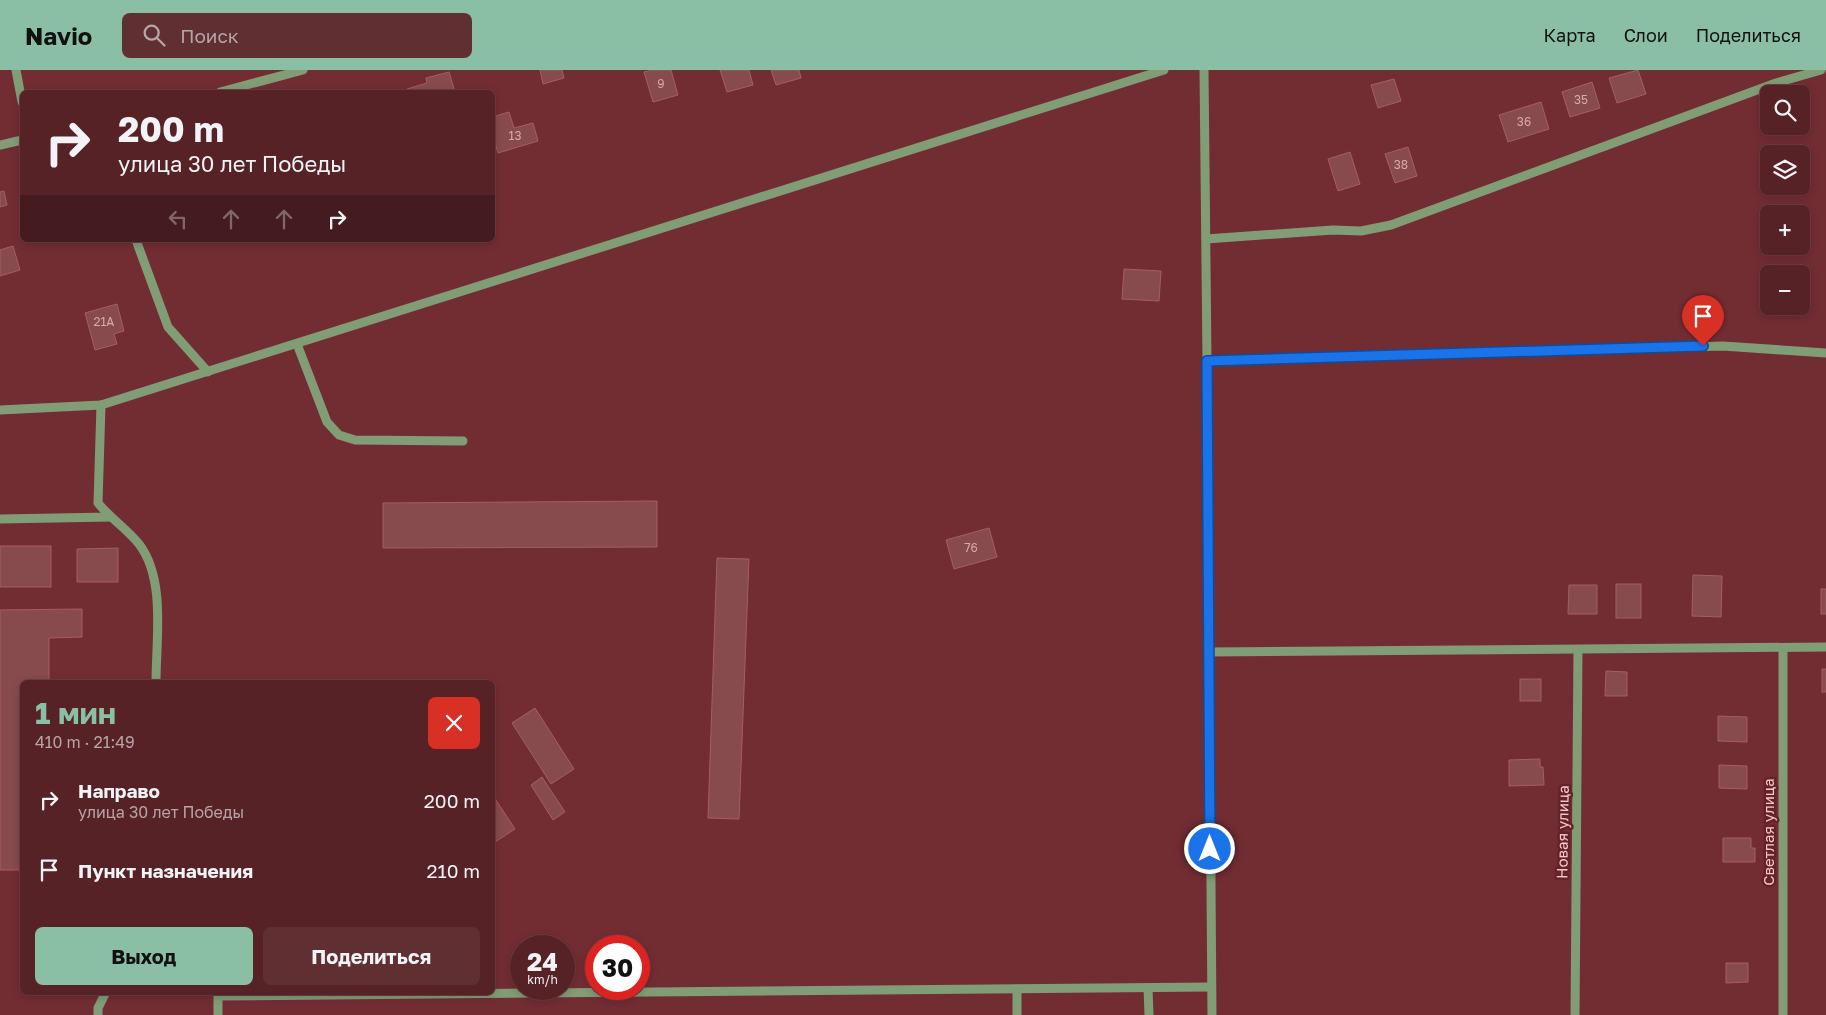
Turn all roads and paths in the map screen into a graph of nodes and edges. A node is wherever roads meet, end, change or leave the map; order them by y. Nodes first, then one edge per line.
1 (16, 70) edge
2 (303, 70) edge
3 (1164, 70) edge
4 (1204, 70) edge
5 (1821, 70) edge
6 (228, 90) edge
7 (20, 91) edge
8 (20, 140) edge
9 (0, 145) edge
10 (1206, 239) junction
11 (137, 242) edge
12 (297, 344) junction
13 (1826, 353) edge
14 (1207, 361) junction
15 (208, 372) junction
16 (101, 405) junction
17 (0, 410) edge
18 (463, 441) dead end
19 (112, 517) junction
20 (0, 519) edge
21 (1826, 647) edge
22 (1783, 648) junction
23 (1578, 650) junction
24 (1209, 652) junction
25 (156, 680) edge
26 (1211, 987) junction
27 (1148, 988) junction
28 (1017, 989) junction
29 (495, 994) edge
30 (104, 995) edge
31 (332, 995) edge
32 (98, 1015) edge
33 (218, 1015) edge
34 (1017, 1015) edge
35 (1149, 1015) edge
36 (1212, 1015) edge
37 (1575, 1015) edge
38 (1783, 1015) edge

1 - 7 street
2 - 6 street
3 - 12 street
4 - 10 street
5 - 10 street
8 - 9 street
10 - 14 street
11 - 15 street
12 - 15 street
12 - 18 street
13 - 14 street
14 - 24 street
15 - 16 street
16 - 17 street
16 - 19 street
19 - 20 street
19 - 25 street
21 - 22 street
22 - 23 street
22 - 38 street, Светлая улица
23 - 24 street
23 - 37 street, Новая улица
24 - 26 street
26 - 27 street
26 - 36 street
27 - 28 street
27 - 35 street
28 - 29 street
28 - 34 street
30 - 32 street
31 - 33 street

